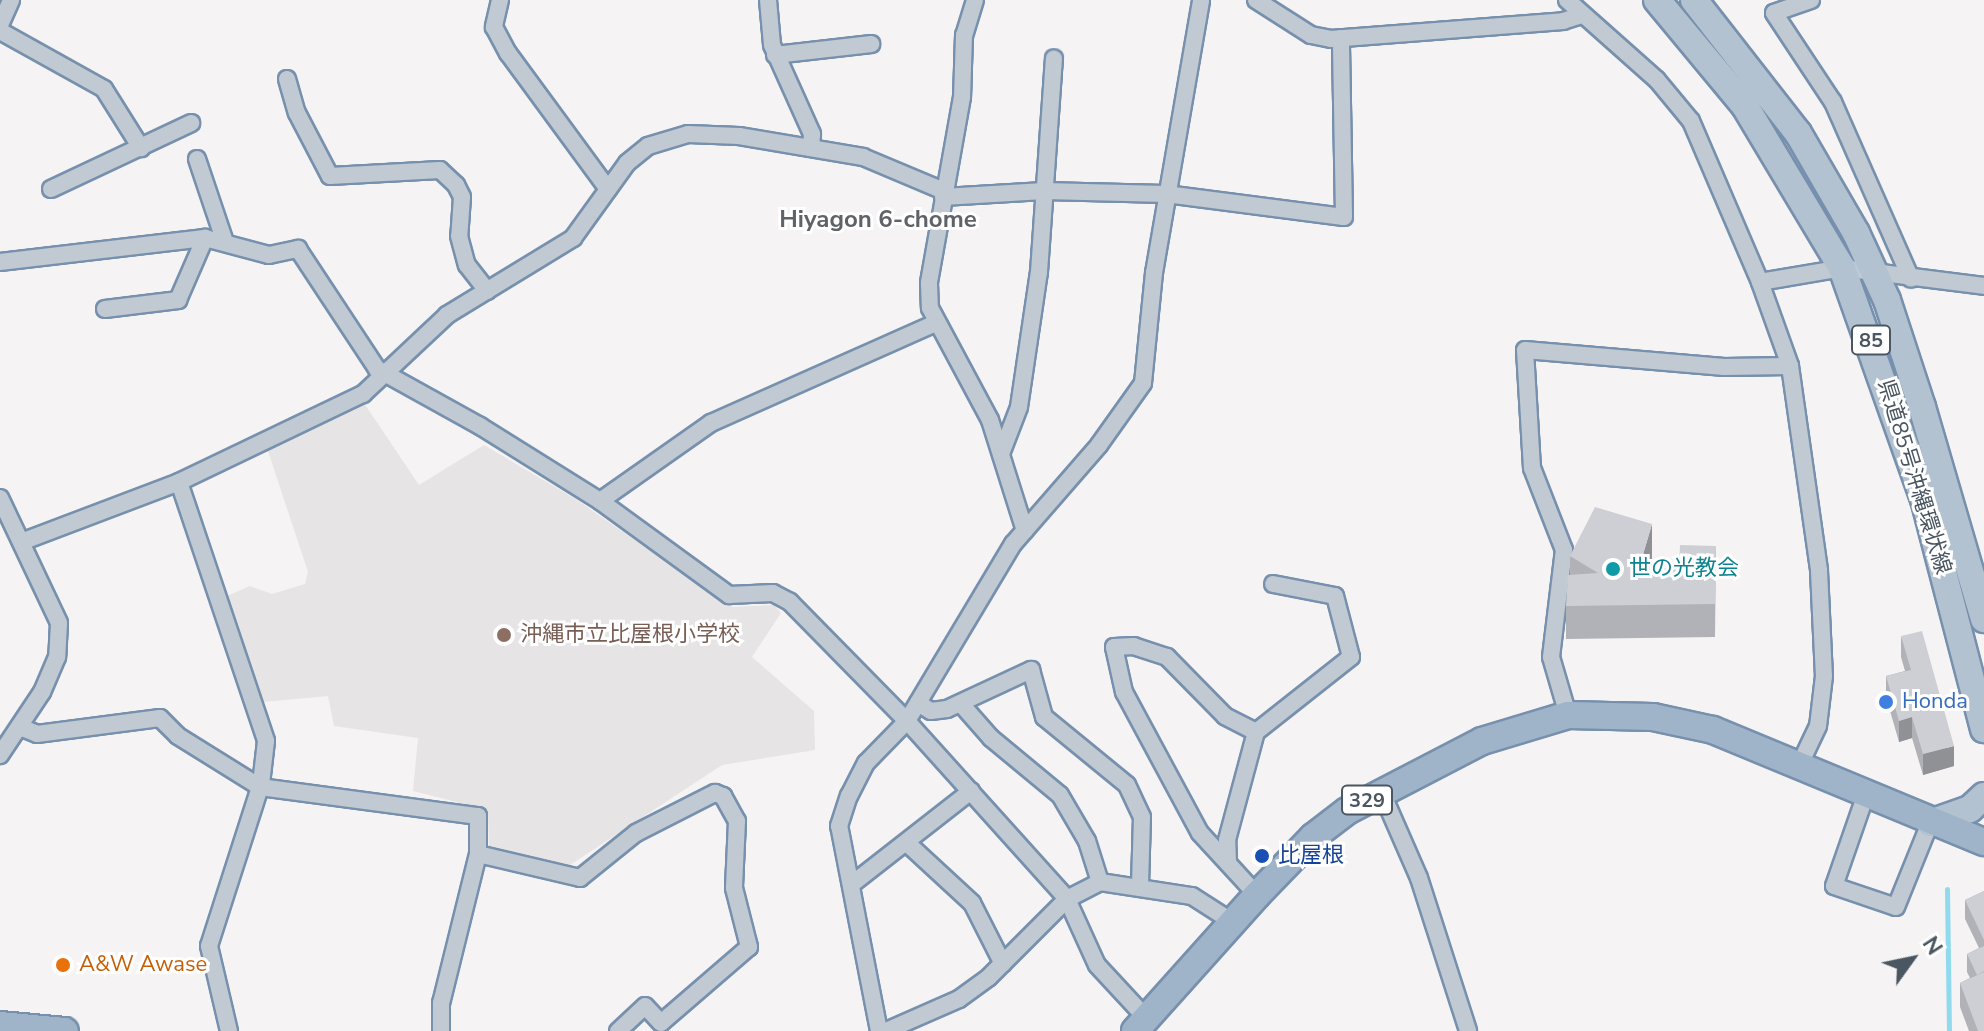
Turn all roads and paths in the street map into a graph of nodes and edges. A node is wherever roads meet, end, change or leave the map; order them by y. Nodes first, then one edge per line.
1 (11, 0) edge
2 (500, 0) edge
3 (768, 0) edge
4 (975, 0) edge
5 (1201, 0) edge
6 (1256, 0) edge
7 (1567, 0) edge
8 (1657, 0) edge
9 (1694, 0) edge
10 (1811, 0) edge
11 (1582, 15) junction
12 (0, 28) edge
13 (1341, 38) junction
14 (871, 44) dead end
15 (775, 55) junction
16 (1054, 59) dead end
17 (287, 79) dead end
18 (191, 123) dead end
19 (141, 148) junction
20 (811, 148) junction
21 (197, 159) dead end
22 (51, 189) dead end
23 (608, 189) junction
24 (1044, 191) junction
25 (943, 194) junction
26 (1166, 194) junction
27 (205, 238) junction
28 (224, 239) junction
29 (0, 262) edge
30 (1842, 268) junction
31 (1874, 273) junction
32 (1911, 279) junction
33 (1760, 282) junction
34 (1984, 286) edge
35 (487, 291) junction
36 (105, 309) dead end
37 (936, 323) junction
38 (1790, 366) junction
39 (385, 372) junction
40 (1001, 454) junction
41 (179, 482) junction
42 (0, 498) edge
43 (600, 501) junction
44 (1025, 531) junction
45 (24, 541) junction
46 (1273, 584) dead end
47 (1984, 619) edge
48 (918, 703) junction
49 (962, 705) junction
50 (1568, 715) junction
51 (907, 721) junction
52 (20, 727) junction
53 (1984, 729) edge
54 (1256, 732) junction
55 (1, 750) edge
56 (1799, 766) junction
57 (260, 787) junction
58 (971, 791) junction
59 (1381, 791) junction
60 (1984, 796) edge
61 (1865, 797) junction
62 (1930, 823) junction
63 (1984, 842) edge
64 (908, 844) junction
65 (478, 854) junction
66 (1228, 863) junction
67 (1100, 882) junction
68 (852, 884) junction
69 (1140, 886) junction
70 (1257, 895) junction
71 (1067, 899) junction
72 (1234, 923) junction
73 (1003, 964) junction
74 (0, 1025) edge
75 (1141, 1025) edge
76 (65, 1031) edge
77 (229, 1031) edge
78 (441, 1031) edge
79 (618, 1031) edge
80 (879, 1031) edge
81 (886, 1031) edge
82 (1468, 1031) edge

1 - 12 street
2 - 23 street
3 - 15 street
4 - 25 street
5 - 26 street
6 - 13 street
7 - 11 street
8 - 30 main road, 県道85号沖縄環状線 / 85
9 - 31 main road, 県道85号沖縄環状線 / 85
10 - 32 street
11 - 13 street
11 - 33 street
12 - 19 street
13 - 26 street
14 - 15 street
15 - 20 street
16 - 24 street
17 - 35 street
18 - 19 street
19 - 22 street
20 - 23 street
20 - 25 street
21 - 28 street
23 - 35 street
24 - 25 street
24 - 26 street
24 - 40 street
25 - 37 street
26 - 44 street
27 - 28 street
27 - 29 street
27 - 36 street
28 - 39 street
30 - 31 street
30 - 33 street
30 - 53 main road, 県道85号沖縄環状線 / 85
31 - 32 street
31 - 47 main road, 県道85号沖縄環状線 / 85
32 - 34 street
33 - 38 street
35 - 39 street
37 - 40 street
37 - 43 street
38 - 50 street
38 - 56 street
39 - 41 street
39 - 43 street
40 - 44 street
41 - 45 street
41 - 57 street
42 - 45 street
43 - 51 street
44 - 48 street
45 - 52 street
46 - 54 street
48 - 49 street
48 - 51 street
49 - 67 street
49 - 69 street
50 - 56 highway, 329
50 - 59 highway, 329
51 - 58 street
51 - 68 street
52 - 55 street
52 - 57 street
54 - 66 street
54 - 66 street
56 - 61 highway, 329
57 - 65 street
57 - 77 street
58 - 64 street
58 - 71 street
59 - 70 highway, 329
59 - 82 street
60 - 62 main road
61 - 62 highway, 329
61 - 62 street
62 - 63 highway, 329
64 - 68 street
64 - 73 street
65 - 78 street
65 - 79 street
66 - 70 street
67 - 69 street
67 - 71 street
68 - 80 street
69 - 72 street
70 - 72 highway, 329
71 - 73 street
71 - 75 street
72 - 75 highway, 329
73 - 81 street
74 - 76 highway

